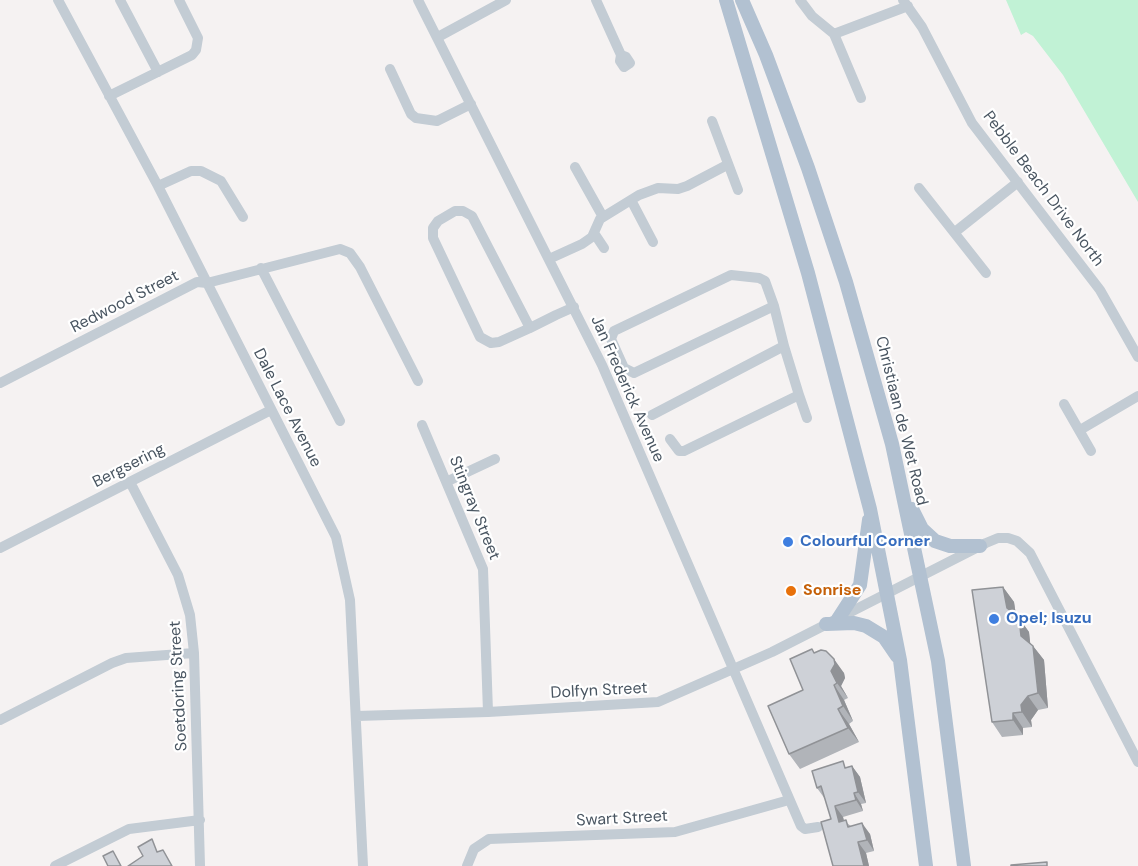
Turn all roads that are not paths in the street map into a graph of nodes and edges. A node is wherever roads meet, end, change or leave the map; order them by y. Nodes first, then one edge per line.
1 (58, 0) edge
2 (120, 0) edge
3 (179, 0) edge
4 (418, 0) edge
5 (506, 0) edge
6 (596, 0) edge
7 (726, 0) edge
8 (742, 0) edge
9 (800, 0) edge
10 (905, 3) edge
11 (834, 34) junction
12 (438, 37) junction
13 (621, 56) dead end
14 (390, 69) dead end
15 (158, 72) junction
16 (109, 96) junction
17 (861, 98) dead end
18 (471, 104) junction
19 (712, 121) dead end
20 (728, 165) junction
21 (575, 167) dead end
22 (1018, 182) junction
23 (158, 186) junction
24 (919, 188) dead end
25 (738, 190) dead end
26 (631, 200) junction
27 (603, 217) junction
28 (243, 218) dead end
29 (955, 232) junction
30 (594, 233) junction
31 (653, 242) dead end
32 (604, 248) dead end
33 (549, 260) junction
34 (261, 268) junction
35 (986, 273) dead end
36 (207, 284) junction
37 (774, 306) junction
38 (574, 307) junction
39 (530, 328) junction
40 (784, 346) junction
41 (1138, 357) edge
42 (418, 381) dead end
43 (0, 383) edge
44 (799, 395) junction
45 (1138, 396) edge
46 (1064, 404) dead end
47 (271, 410) junction
48 (652, 415) dead end
49 (807, 418) dead end
50 (340, 421) dead end
51 (422, 425) dead end
52 (1080, 430) junction
53 (670, 439) dead end
54 (1091, 451) dead end
55 (495, 459) dead end
56 (448, 481) junction
57 (130, 482) junction
58 (901, 485) junction
59 (870, 509) junction
60 (980, 546) junction
61 (0, 548) edge
62 (921, 576) junction
63 (889, 594) junction
64 (832, 621) junction
65 (194, 653) junction
66 (900, 660) junction
67 (735, 670) junction
68 (489, 712) junction
69 (357, 716) junction
70 (0, 720) edge
71 (1138, 762) edge
72 (789, 800) junction
73 (200, 820) junction
74 (818, 827) dead end
75 (55, 866) edge
76 (200, 866) edge
77 (363, 866) edge
78 (467, 866) edge
79 (926, 866) edge
80 (964, 866) edge

1 - 16 street, Dale Lace Avenue
2 - 15 street
3 - 15 street
4 - 12 street, Jan Frederick Avenue
5 - 12 street
6 - 13 street
7 - 59 main road
8 - 58 main road, Christiaan de Wet Road
9 - 11 street
10 - 11 street
10 - 22 street, Pebble Beach Drive North
11 - 17 street
12 - 18 street, Jan Frederick Avenue
14 - 18 street
15 - 16 street
16 - 23 street, Dale Lace Avenue
18 - 33 street, Jan Frederick Avenue
19 - 20 street
20 - 25 street
20 - 26 street
21 - 27 street
22 - 29 street
22 - 41 street, Pebble Beach Drive North
23 - 28 street
23 - 36 street, Dale Lace Avenue
24 - 29 street
26 - 27 street
26 - 31 street
27 - 30 street
29 - 35 street
30 - 32 street
30 - 33 street
33 - 38 street, Jan Frederick Avenue
34 - 36 street, Redwood Street
34 - 42 street, Redwood Street
34 - 50 street
36 - 43 street, Redwood Street
36 - 47 street, Dale Lace Avenue
37 - 37 street
37 - 40 street
38 - 39 street
38 - 67 street, Jan Frederick Avenue
39 - 39 street
40 - 44 street
40 - 48 street
44 - 49 street
44 - 53 street
45 - 52 street
46 - 52 street
47 - 57 street, Bergsering
47 - 69 street, Dale Lace Avenue
51 - 56 street, Stingray Street
52 - 54 street
55 - 56 street
56 - 68 street, Stingray Street
57 - 61 street, Bergsering
57 - 65 street, Soetdoring Street
58 - 60 main road
58 - 62 main road, Christiaan de Wet Road
59 - 63 main road
59 - 64 main road
60 - 62 street, Dolfyn Street
60 - 71 street, Dolfyn Street
62 - 63 street, Dolfyn Street
62 - 80 main road, Christiaan de Wet Road
63 - 64 street, Dolfyn Street
63 - 66 main road
64 - 66 main road
64 - 67 street, Dolfyn Street
65 - 70 street
65 - 73 street, Soetdoring Street
66 - 79 main road
67 - 68 street, Dolfyn Street
67 - 72 street, Jan Frederick Avenue
68 - 69 street, Dolfyn Street
69 - 77 street, Dale Lace Avenue
72 - 74 street, Jan Frederick Avenue
72 - 78 street, Swart Street
73 - 75 street
73 - 76 street, Soetdoring Street

